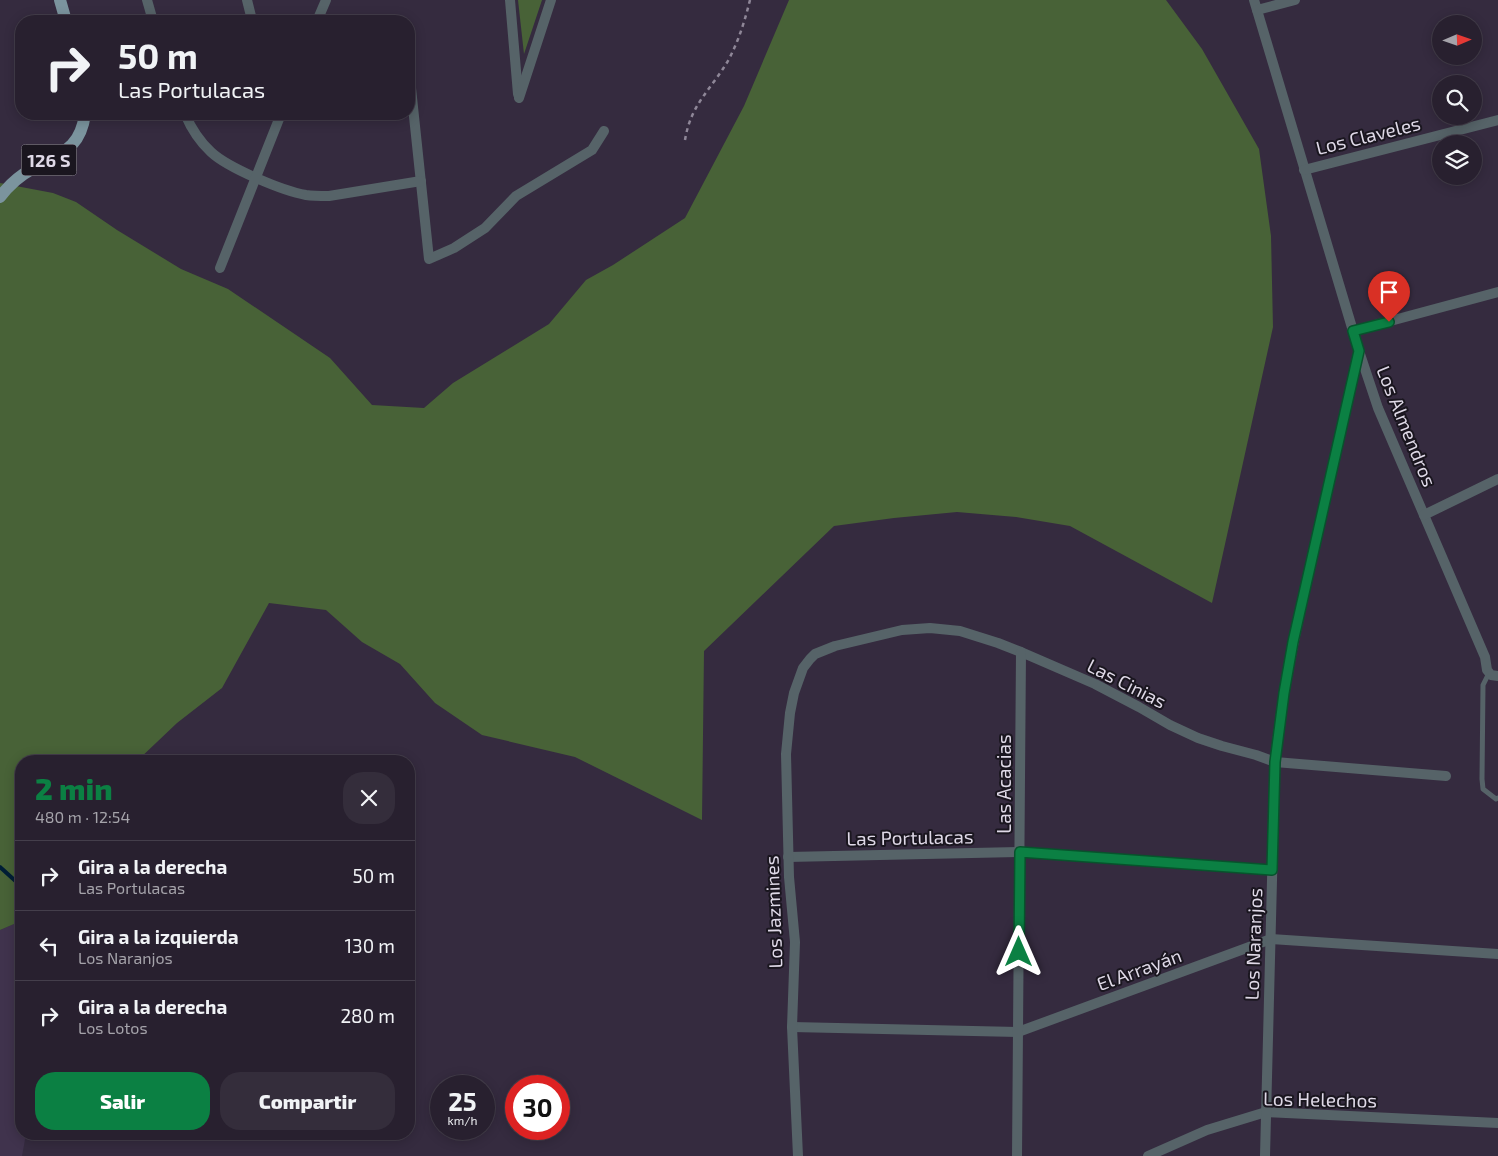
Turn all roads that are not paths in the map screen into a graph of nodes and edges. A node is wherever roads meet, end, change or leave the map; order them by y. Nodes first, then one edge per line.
1 (60, 0) edge
2 (147, 0) edge
3 (247, 0) edge
4 (326, 0) edge
5 (510, 0) edge
6 (551, 0) edge
7 (1295, 0) edge
8 (1255, 5) edge
9 (64, 15) edge
10 (151, 15) edge
11 (251, 15) edge
12 (320, 15) edge
13 (84, 120) edge
14 (188, 120) edge
15 (279, 120) edge
16 (414, 120) edge
17 (1498, 120) edge
18 (604, 130) dead end
19 (1304, 170) junction
20 (256, 177) junction
21 (421, 181) junction
22 (0, 197) edge
23 (220, 268) dead end
24 (1498, 292) edge
25 (1353, 331) junction
26 (1359, 351) junction
27 (1498, 478) edge
28 (1424, 515) junction
29 (1021, 652) junction
30 (803, 668) joint
31 (1493, 674) edge
32 (1275, 762) junction
33 (1446, 776) dead end
34 (1498, 798) edge
35 (1020, 852) junction
36 (788, 857) junction
37 (1272, 870) junction
38 (1271, 939) junction
39 (1498, 954) edge
40 (792, 1027) junction
41 (1018, 1032) junction
42 (1266, 1112) junction
43 (1498, 1123) edge
44 (798, 1156) edge
45 (1017, 1156) edge
46 (1148, 1156) edge
47 (1265, 1156) edge

1 - 9 main road
2 - 10 street
3 - 11 street
4 - 12 street
5 - 6 street
7 - 8 street
8 - 19 street, Los Almendros
13 - 22 main road, 126 S
14 - 20 street
15 - 20 street
16 - 21 street
17 - 19 street, Los Claveles
18 - 21 street
19 - 25 street, Los Almendros
20 - 21 street
20 - 23 street
24 - 25 street
25 - 26 street, Los Almendros
26 - 28 street, Los Almendros
26 - 32 street, Los Naranjos
27 - 28 street
28 - 31 street, Los Almendros
29 - 30 street, Las Cinias
29 - 32 street, Las Cinias
29 - 35 street, Las Acacias
30 - 36 street, Los Jazmines
31 - 34 lane
32 - 33 street, Las Cinias
32 - 37 street, Los Naranjos
35 - 36 street, Las Portulacas
35 - 37 street, Las Portulacas
35 - 41 street, Las Acacias
36 - 40 street, Los Jazmines
37 - 38 street, Los Naranjos
38 - 39 street, El Arrayán
38 - 41 street, El Arrayán
38 - 42 street, Los Naranjos
40 - 41 street, El Arrayán
40 - 44 street, Los Jazmines
41 - 45 street, Las Acacias
42 - 43 street, Los Helechos
42 - 46 street, Los Helechos
42 - 47 street, Los Naranjos

